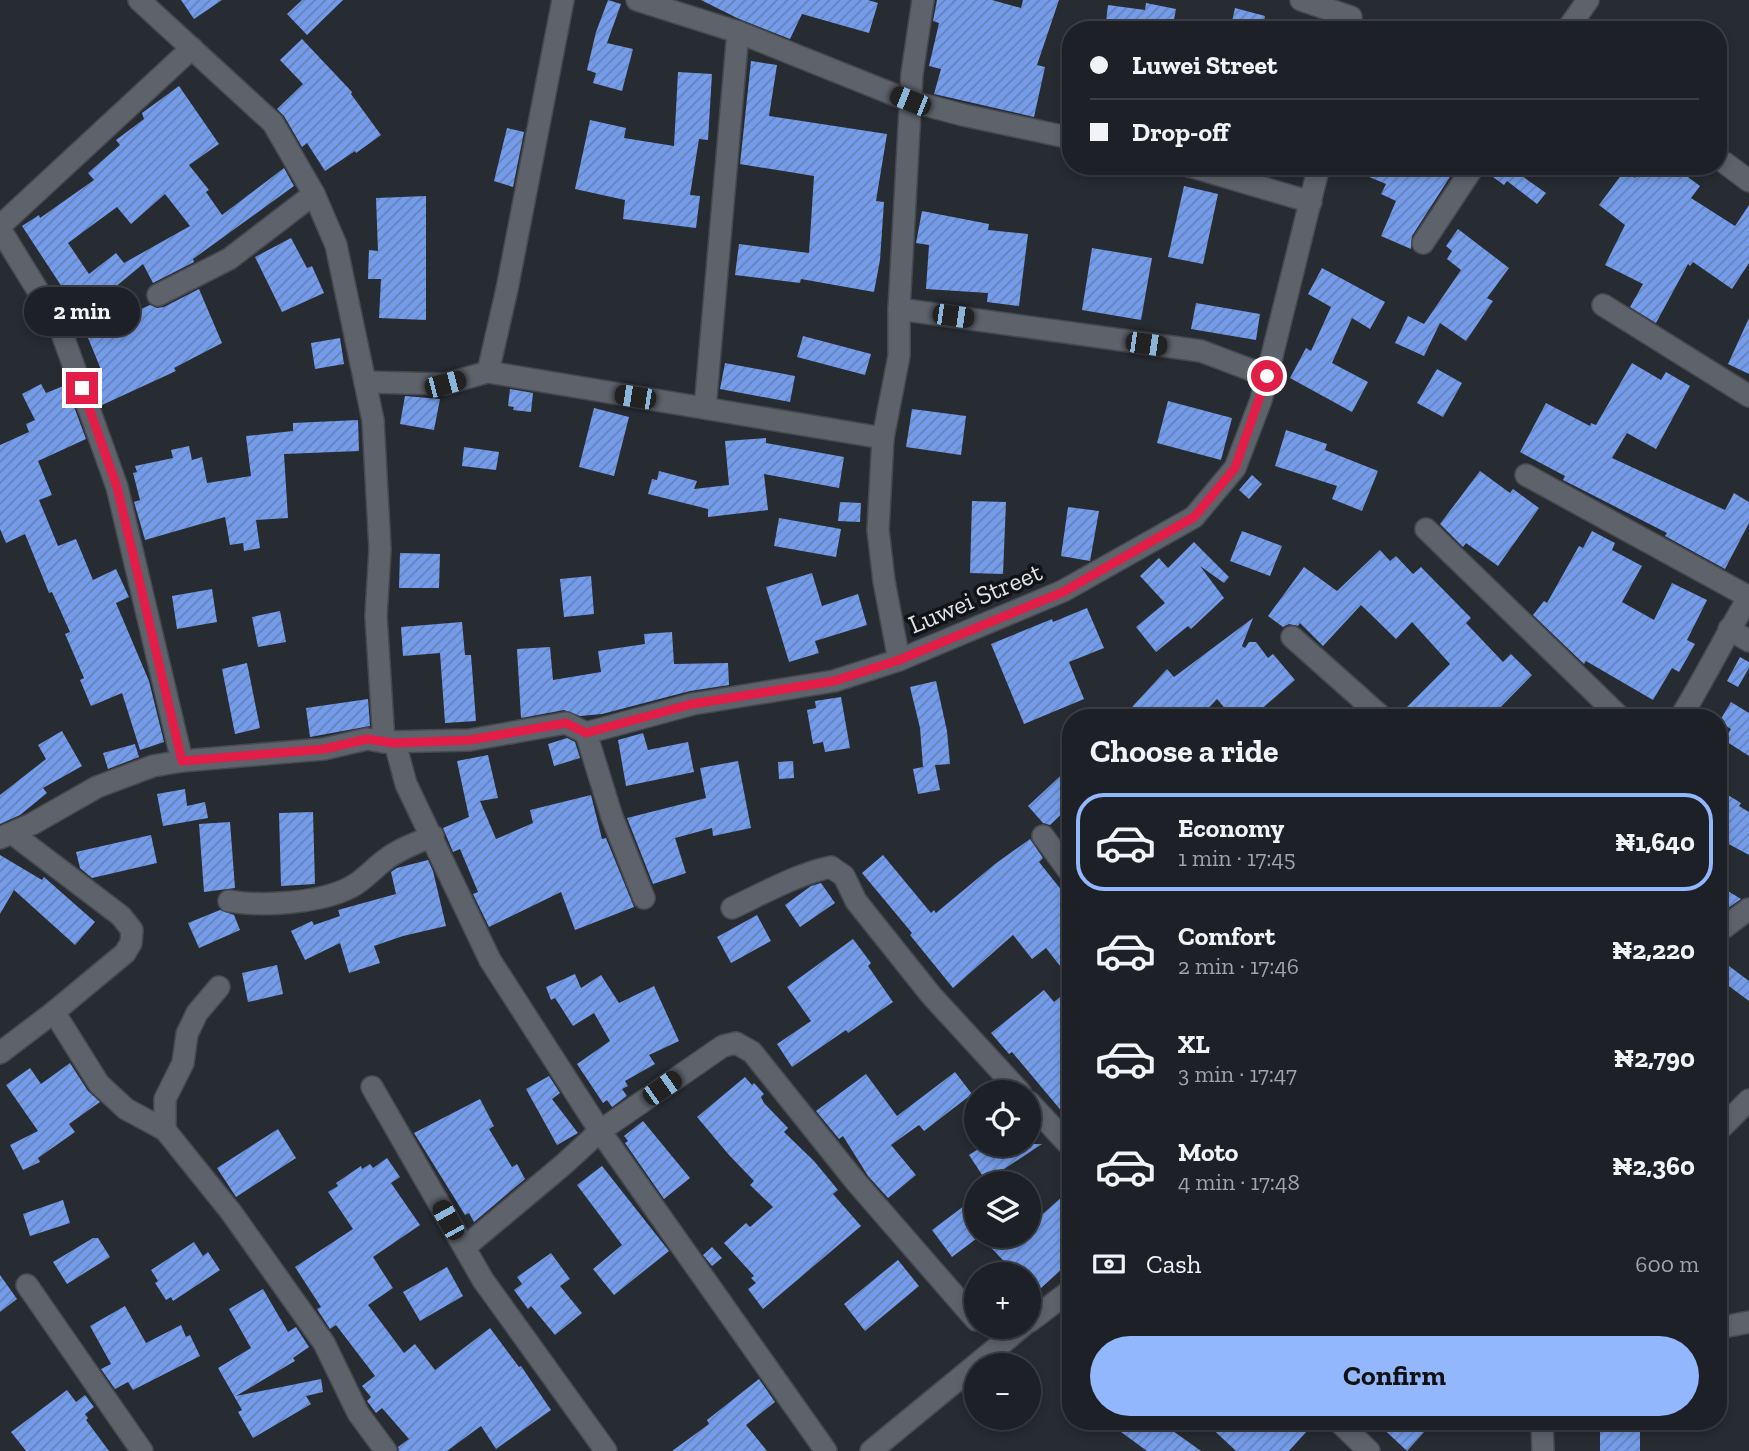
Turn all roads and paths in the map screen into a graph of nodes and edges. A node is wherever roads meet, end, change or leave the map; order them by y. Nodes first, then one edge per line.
1 (139, 0) edge
2 (563, 0) edge
3 (637, 0) edge
4 (923, 0) edge
5 (1301, 0) edge
6 (1588, 0) edge
7 (1352, 16) edge
8 (1573, 21) edge
9 (738, 32) junction
10 (192, 48) junction
11 (910, 101) junction
12 (1062, 136) edge
13 (1727, 164) edge
14 (1220, 175) edge
15 (1317, 175) edge
16 (1468, 175) edge
17 (1749, 181) edge
18 (314, 194) junction
19 (1311, 202) junction
20 (0, 227) edge
21 (1423, 243) dead end
22 (158, 295) dead end
23 (1604, 305) dead end
24 (899, 309) junction
25 (488, 372) junction
26 (1267, 376) junction
27 (365, 382) junction
28 (1749, 396) edge
29 (705, 408) junction
30 (883, 438) junction
31 (1526, 475) dead end
32 (1426, 528) dead end
33 (1749, 597) edge
34 (1729, 629) junction
35 (1292, 637) dead end
36 (1749, 641) edge
37 (899, 660) junction
38 (1373, 709) edge
39 (1612, 709) edge
40 (1686, 709) edge
41 (586, 733) junction
42 (389, 742) junction
43 (182, 761) junction
44 (6, 836) edge
45 (433, 836) junction
46 (1042, 836) dead end
47 (1062, 862) edge
48 (644, 898) dead end
49 (229, 901) dead end
50 (732, 908) dead end
51 (1749, 909) edge
52 (1727, 925) edge
53 (219, 987) dead end
54 (54, 1012) junction
55 (0, 1053) edge
56 (1009, 1080) edge
57 (372, 1087) dead end
58 (1749, 1100) edge
59 (1041, 1115) edge
60 (1727, 1122) edge
61 (165, 1130) junction
62 (600, 1131) junction
63 (1062, 1137) edge
64 (466, 1247) junction
65 (27, 1285) dead end
66 (1062, 1297) edge
67 (964, 1306) edge
68 (1041, 1313) edge
69 (1749, 1322) edge
70 (1727, 1326) edge
71 (993, 1339) edge
72 (1006, 1339) edge
73 (998, 1345) junction
74 (1347, 1430) edge
75 (1542, 1430) edge
76 (142, 1451) edge
77 (386, 1451) edge
78 (606, 1451) edge
79 (826, 1451) edge
80 (871, 1451) edge
81 (1368, 1451) edge
82 (1543, 1451) edge

1 - 10 street
2 - 25 street
3 - 9 street
4 - 11 street
5 - 7 street
6 - 8 street
9 - 11 street
9 - 29 street
10 - 18 street
10 - 20 street
11 - 12 street
11 - 24 street
13 - 17 street
14 - 19 street
15 - 19 street, Luwei Street
16 - 21 street
18 - 22 street
18 - 27 street
19 - 26 street, Luwei Street
20 - 43 street
23 - 28 street
24 - 26 street
24 - 30 street
25 - 27 street
25 - 29 street
26 - 37 street, Luwei Street
27 - 42 street
29 - 30 street
30 - 37 street
31 - 33 street
32 - 39 street
33 - 34 street
34 - 36 street
34 - 40 street
35 - 38 street
37 - 41 street, Luwei Street
41 - 42 street, Luwei Street
41 - 48 street
42 - 43 street, Luwei Street
42 - 45 street
43 - 44 street, Luwei Street
44 - 54 street
45 - 49 street
45 - 62 street
46 - 47 street
50 - 56 street
51 - 52 street
53 - 61 street
54 - 55 street
54 - 61 street
57 - 64 street
58 - 60 street
59 - 63 street
61 - 77 street
62 - 64 street
62 - 67 street
62 - 79 street
64 - 78 street
65 - 76 street
66 - 68 street
69 - 70 street
71 - 73 street
72 - 73 street
73 - 80 street
74 - 81 street
75 - 82 street

